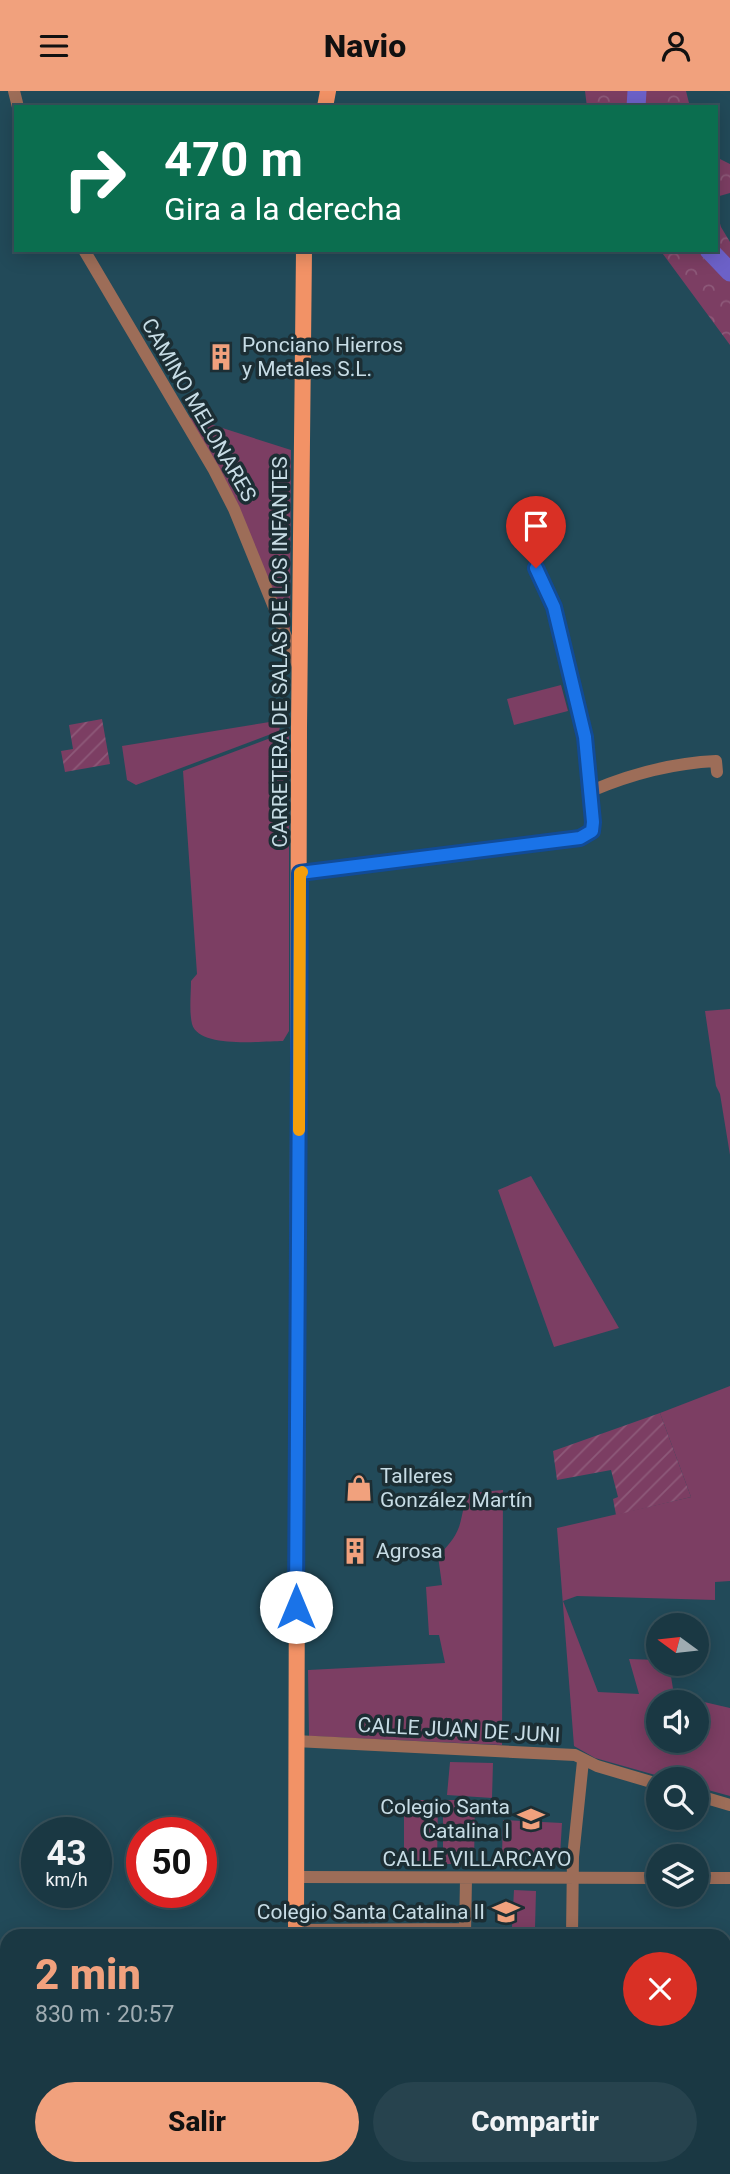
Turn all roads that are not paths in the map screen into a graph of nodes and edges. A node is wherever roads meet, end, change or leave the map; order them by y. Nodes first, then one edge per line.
1 (85, 252) edge
2 (304, 252) edge
3 (536, 568) dead end
4 (301, 673) junction
5 (717, 772) dead end
6 (591, 791) junction
7 (300, 873) junction
8 (295, 1741) junction
9 (583, 1761) junction
10 (646, 1780) edge
11 (709, 1799) edge
12 (730, 1805) edge
13 (296, 1877) junction
14 (646, 1878) edge
15 (709, 1878) edge
16 (730, 1878) edge
17 (466, 1879) junction
18 (572, 1879) junction
19 (296, 1929) edge
20 (465, 1929) edge
21 (572, 1929) edge

1 - 4 street, CAMINO MELONARES
2 - 4 main road, CARRETERA DE SALAS DE LOS INFANTES
3 - 6 street
4 - 7 main road, CARRETERA DE SALAS DE LOS INFANTES
5 - 6 street
6 - 7 street
7 - 8 main road, CARRETERA DE SALAS DE LOS INFANTES
8 - 9 street, CALLE JUAN DE JUNI
8 - 13 main road, CARRETERA DE SALAS DE LOS INFANTES
9 - 10 street, CALLE JUAN DE JUNI
9 - 18 street
11 - 12 street
13 - 17 street, CALLE VILLARCAYO
13 - 19 main road, CARRETERA DE SALAS DE LOS INFANTES
14 - 18 street, CALLE VILLARCAYO
15 - 16 street
17 - 18 street, CALLE VILLARCAYO
17 - 20 street
18 - 21 street

